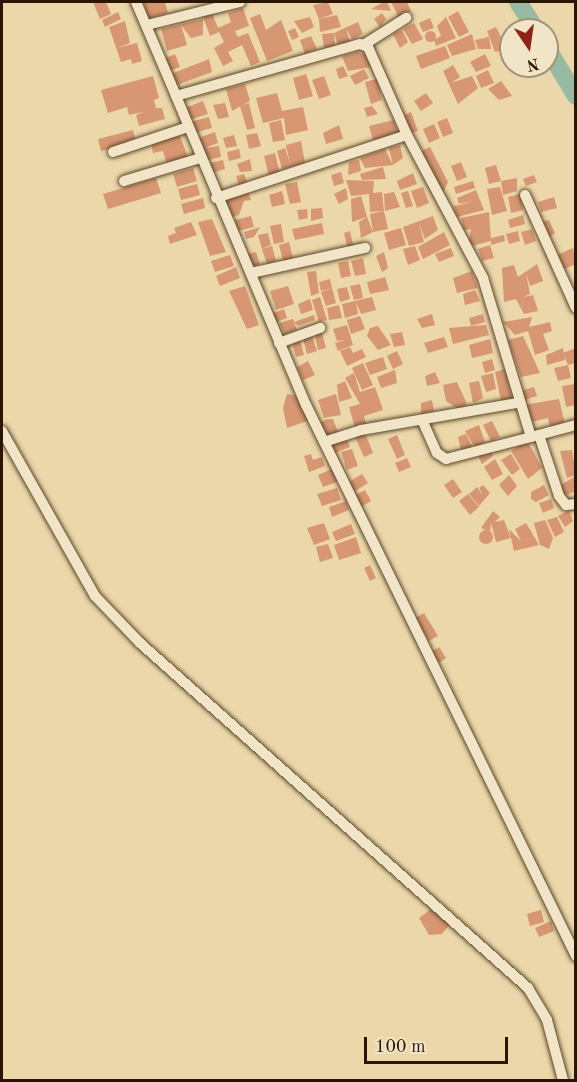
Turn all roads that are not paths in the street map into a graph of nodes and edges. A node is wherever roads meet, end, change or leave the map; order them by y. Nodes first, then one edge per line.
1 (136, 2) edge
2 (240, 2) edge
3 (406, 18) dead end
4 (147, 25) junction
5 (365, 44) junction
6 (176, 96) junction
7 (188, 127) junction
8 (406, 135) junction
9 (112, 152) dead end
10 (200, 158) junction
11 (124, 181) dead end
12 (525, 195) dead end
13 (216, 198) junction
14 (365, 248) dead end
15 (251, 273) junction
16 (576, 308) edge
17 (320, 328) dead end
18 (279, 343) junction
19 (518, 404) junction
20 (423, 422) junction
21 (576, 425) edge
22 (2, 431) edge
23 (535, 436) junction
24 (324, 442) junction
25 (576, 504) edge
26 (576, 956) edge
27 (563, 1080) edge

1 - 4 street
2 - 4 street
3 - 5 street
4 - 6 street
5 - 6 street
5 - 8 street
6 - 7 street
7 - 9 street
7 - 10 street
8 - 13 street
8 - 19 street
10 - 11 street
10 - 13 street
12 - 16 street
13 - 15 street
14 - 15 street
15 - 18 street
17 - 18 street
18 - 24 street
19 - 20 street
19 - 23 street
20 - 23 street
20 - 24 street
21 - 23 street
22 - 27 street
23 - 25 street
24 - 26 street

